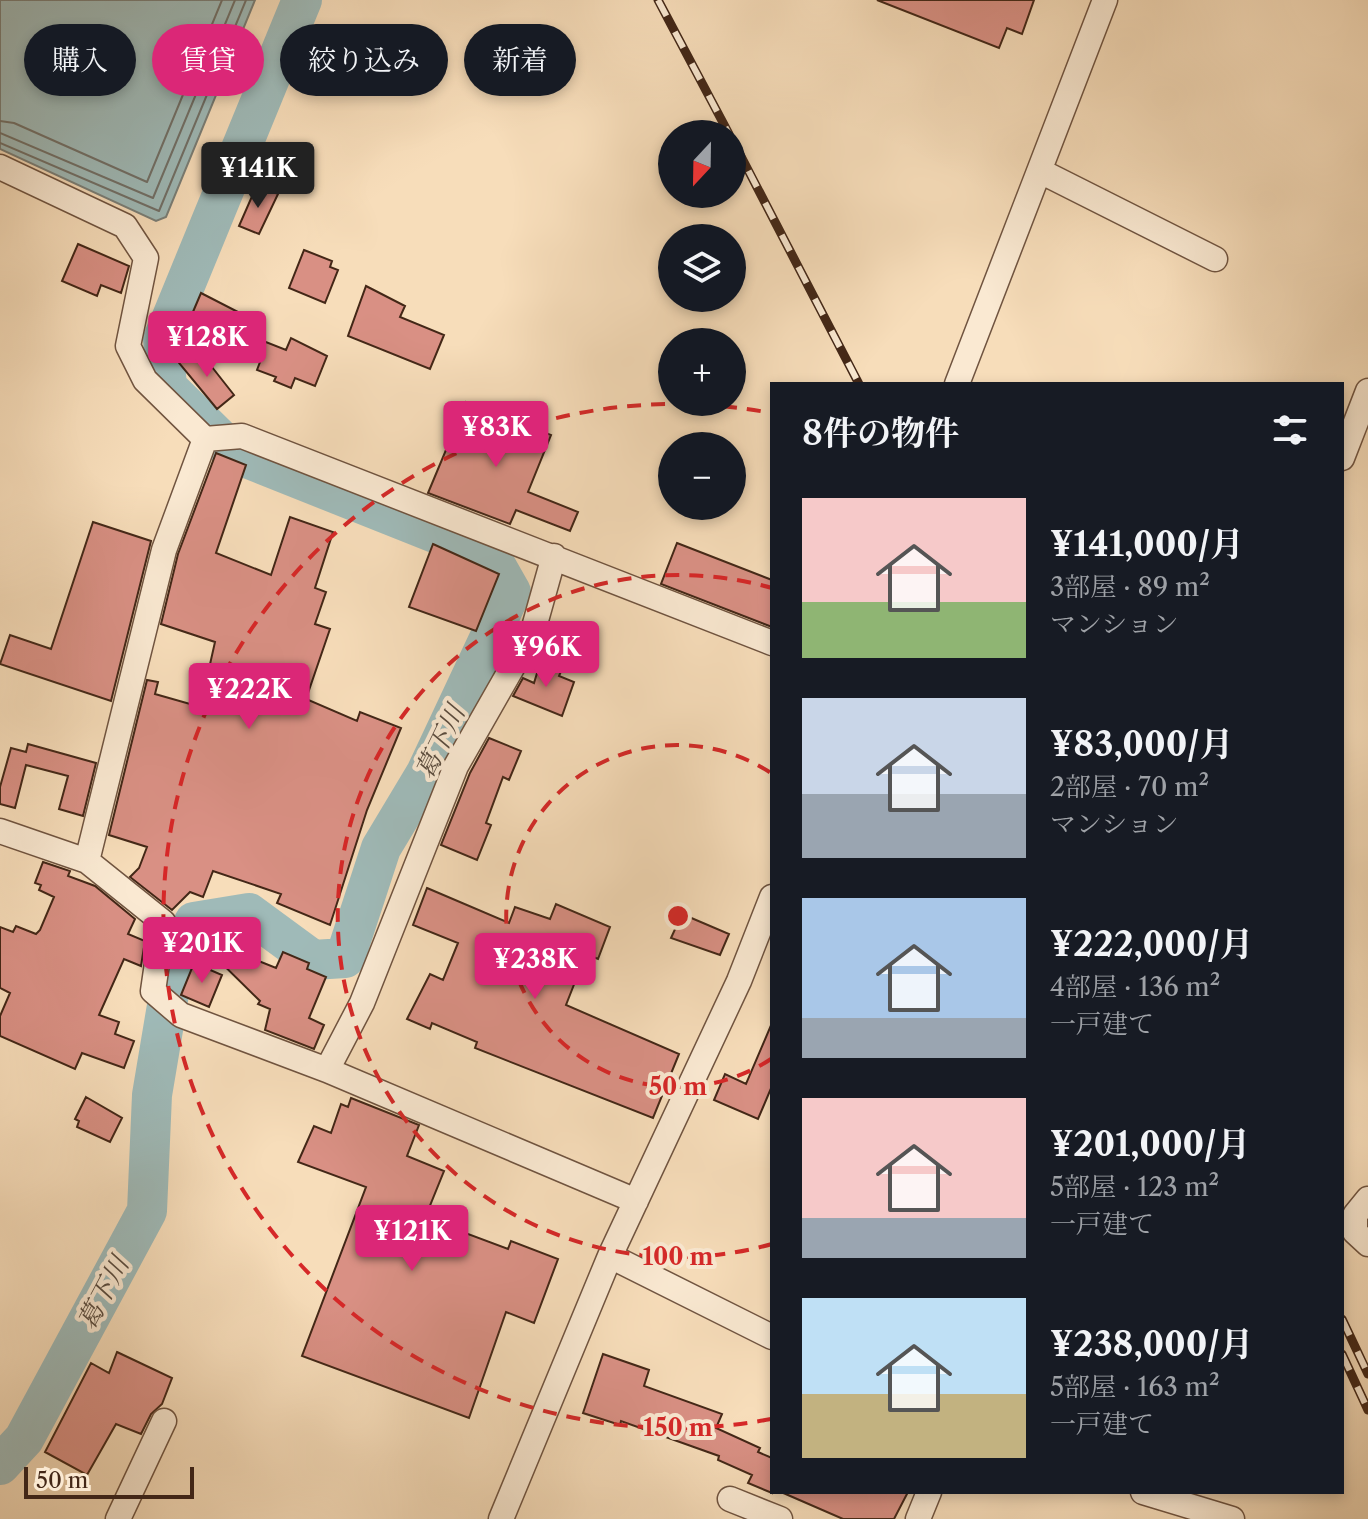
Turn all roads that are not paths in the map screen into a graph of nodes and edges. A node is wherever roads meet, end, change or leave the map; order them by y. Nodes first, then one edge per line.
1 (1105, 0) edge
2 (0, 167) edge
3 (1040, 171) junction
4 (1215, 259) dead end
5 (958, 382) edge
6 (1366, 403) edge
7 (205, 439) junction
8 (1344, 453) edge
9 (554, 556) junction
10 (770, 642) edge
11 (0, 831) edge
12 (87, 861) junction
13 (770, 902) edge
14 (327, 1070) junction
15 (1368, 1199) edge
16 (636, 1201) junction
17 (1368, 1244) edge
18 (610, 1256) junction
19 (770, 1336) edge
20 (164, 1421) dead end
21 (928, 1494) edge
22 (1156, 1494) edge
23 (730, 1499) dead end
24 (118, 1519) edge
25 (501, 1519) edge
26 (780, 1519) edge
27 (918, 1519) edge
28 (1232, 1519) edge

1 - 3 street
2 - 7 street
3 - 4 street
3 - 5 street
6 - 8 street
7 - 9 street
7 - 12 street
9 - 10 street
9 - 14 street
11 - 12 street
12 - 14 street
13 - 16 street
14 - 16 street
15 - 17 street
16 - 18 street
18 - 19 street
18 - 25 street
20 - 24 street
21 - 27 street
22 - 28 street
23 - 26 street

